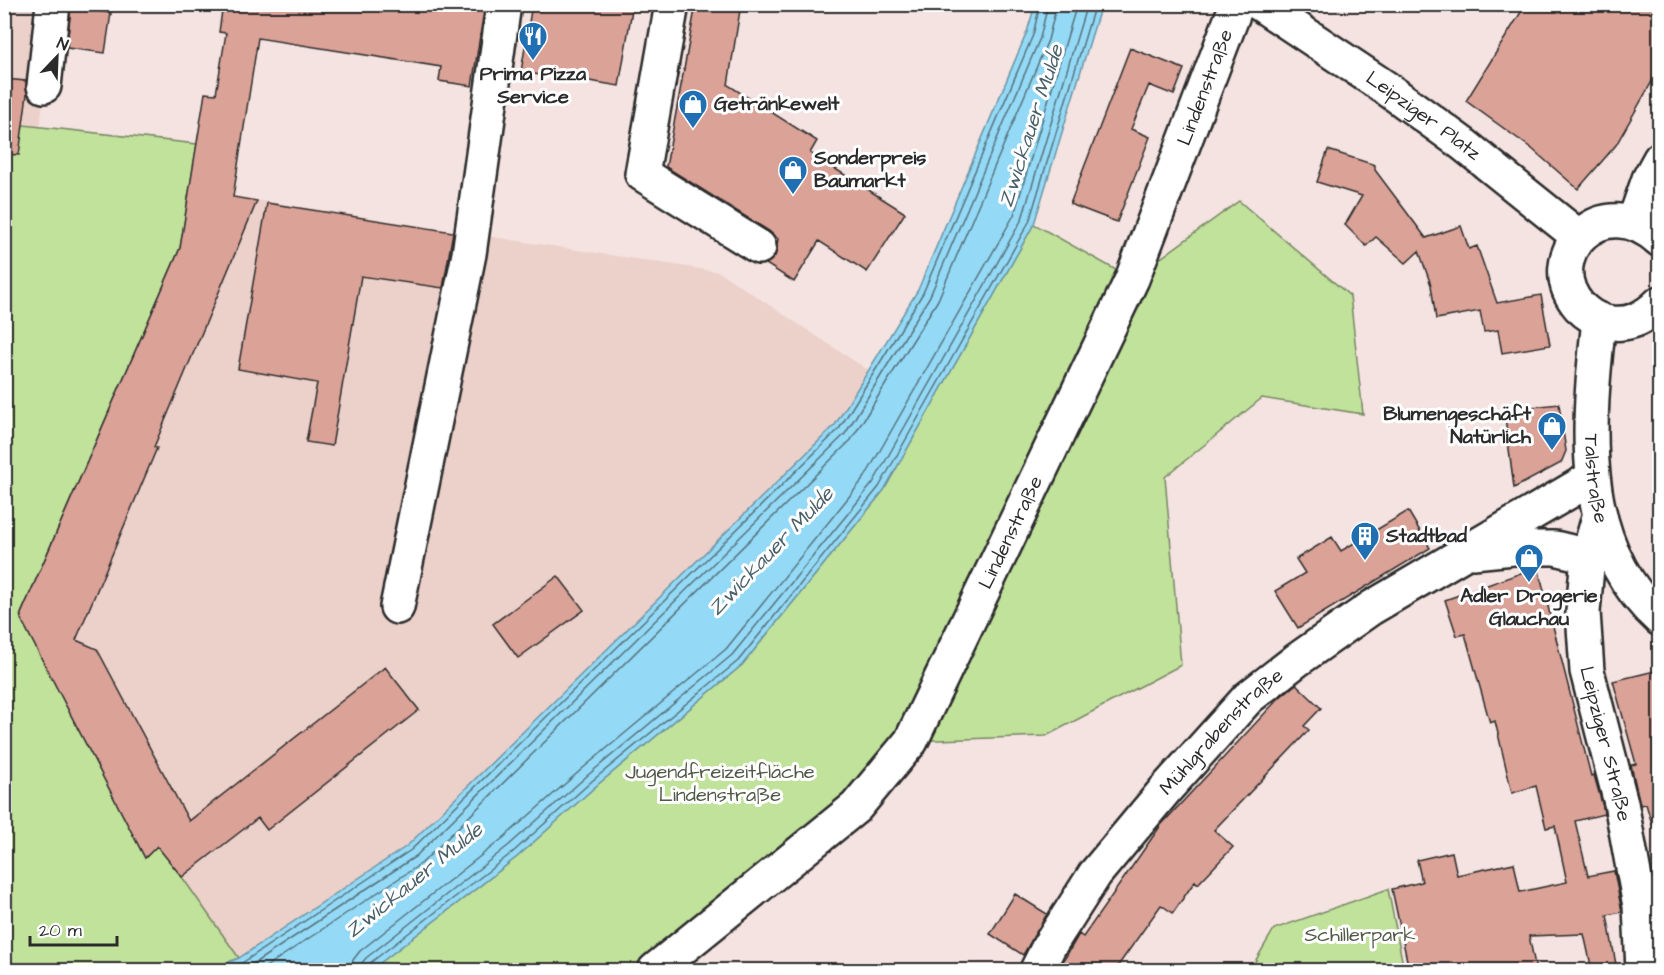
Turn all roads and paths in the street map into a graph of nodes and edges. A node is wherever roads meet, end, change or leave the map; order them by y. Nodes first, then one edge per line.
1 (53, 4) edge
2 (504, 4) edge
3 (672, 4) edge
4 (1237, 4) edge
5 (1260, 4) edge
6 (44, 86) dead end
7 (1659, 159) edge
8 (1647, 231) edge
9 (1579, 237) junction
10 (759, 248) dead end
11 (1659, 303) edge
12 (1599, 320) junction
13 (1592, 478) junction
14 (1599, 517) junction
15 (1465, 552) junction
16 (1588, 556) junction
17 (397, 607) dead end
18 (1659, 619) edge
19 (655, 970) edge
20 (1036, 970) edge
21 (1643, 970) edge

1 - 6 street
2 - 17 street
3 - 10 street
4 - 19 street, Lindenstraße
5 - 9 street, Leipziger Platz
7 - 8 street
8 - 9 street
9 - 12 street
11 - 12 street
12 - 13 street, Talstraße
13 - 14 street, Talstraße
13 - 15 street, Mühlgrabenstraße
14 - 16 street, Leipziger Straße
14 - 18 street, Talstraße
15 - 16 street, Mühlgrabenstraße
15 - 20 street, Mühlgrabenstraße
16 - 21 street, Leipziger Straße

